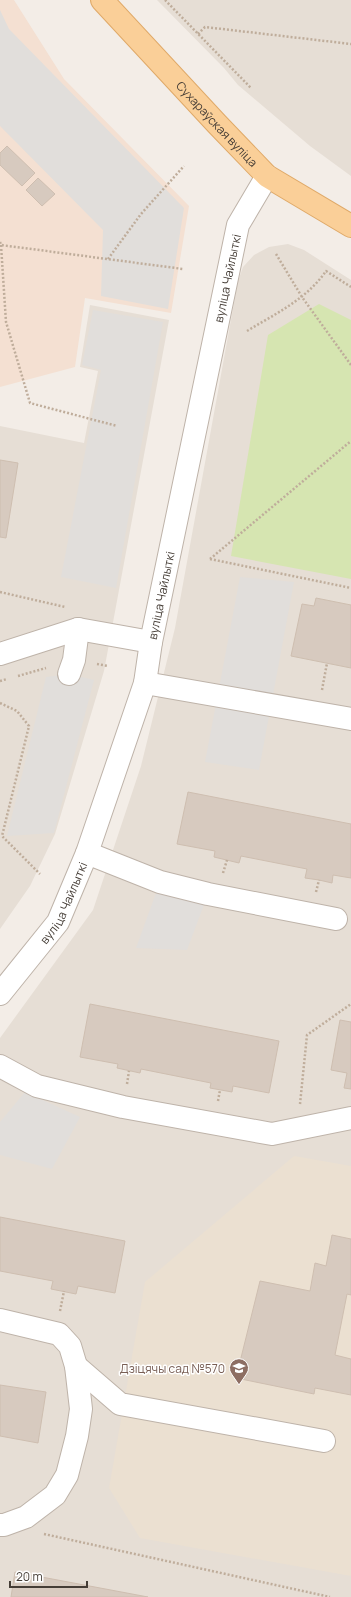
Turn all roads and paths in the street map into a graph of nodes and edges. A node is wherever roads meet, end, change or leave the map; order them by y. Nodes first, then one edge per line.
1 (102, 0) edge
2 (165, 0) edge
3 (198, 34) junction
4 (351, 44) edge
5 (251, 88) dead end
6 (184, 166) dead end
7 (267, 176) junction
8 (351, 226) edge
9 (1, 243) edge
10 (276, 254) dead end
11 (108, 259) junction
12 (183, 269) dead end
13 (351, 287) edge
14 (302, 297) junction
15 (248, 331) dead end
16 (351, 365) edge
17 (117, 426) dead end
18 (351, 441) edge
19 (351, 588) edge
20 (0, 592) edge
21 (66, 607) dead end
22 (78, 629) junction
23 (152, 642) junction
24 (0, 654) edge
25 (69, 674) dead end
26 (145, 683) junction
27 (0, 703) edge
28 (351, 719) edge
29 (87, 853) junction
30 (40, 874) dead end
31 (336, 919) dead end
32 (0, 994) edge
33 (351, 1004) edge
34 (0, 1066) edge
35 (351, 1118) edge
36 (297, 1129) junction
37 (0, 1320) edge
38 (76, 1366) junction
39 (324, 1441) dead end
40 (0, 1525) edge
41 (43, 1534) dead end
42 (330, 1597) edge

1 - 7 main road, Сухараўская вуліца
2 - 3 path
3 - 4 path
3 - 5 path
6 - 11 path
7 - 8 main road, Сухараўская вуліца
7 - 23 street, вуліца Чайлыткі
9 - 11 path
9 - 17 path
10 - 14 path
11 - 12 path
13 - 14 path
14 - 15 path
14 - 16 path
18 - 19 path
20 - 21 path
22 - 23 street
22 - 24 street
22 - 25 street
23 - 26 street, вуліца Чайлыткі
26 - 28 street
26 - 29 street, вуліца Чайлыткі
27 - 30 path
29 - 31 street
29 - 32 street, вуліца Чайлыткі
33 - 36 path
34 - 36 street
35 - 36 street
37 - 38 street
38 - 39 street
38 - 40 street
41 - 42 path

